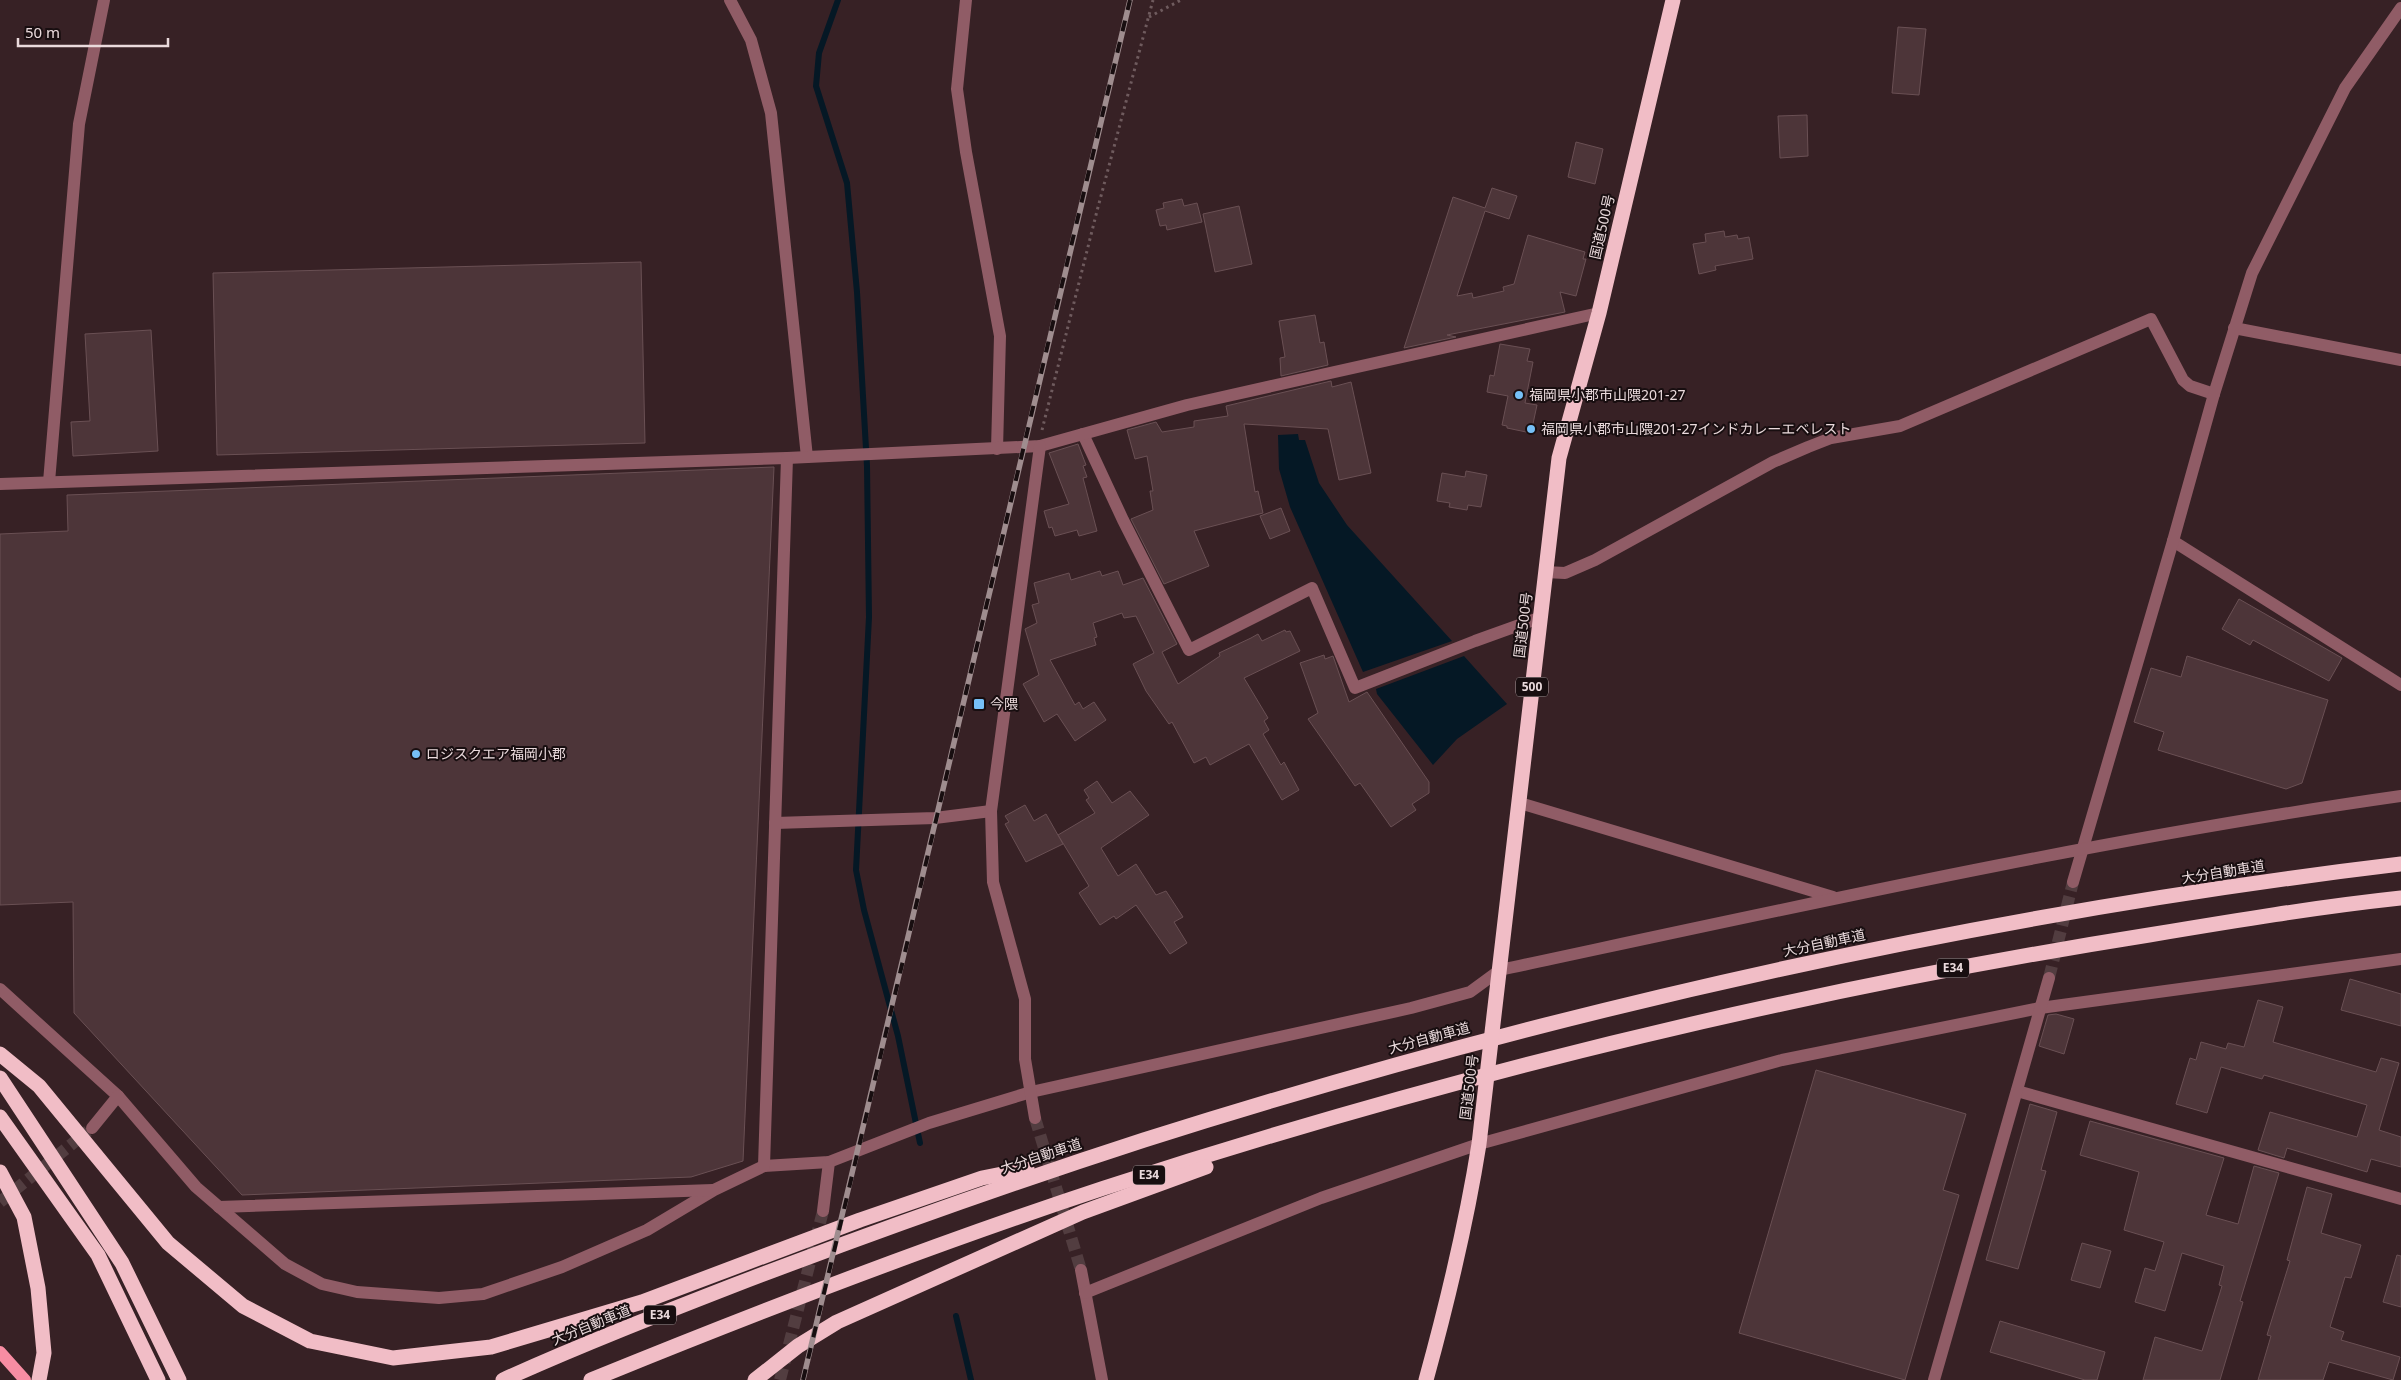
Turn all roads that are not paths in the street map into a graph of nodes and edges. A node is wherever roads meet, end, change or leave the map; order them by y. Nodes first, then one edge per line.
1 (104, 0) edge
2 (730, 0) edge
3 (966, 0) edge
4 (1673, 0) edge
5 (2401, 8) edge
6 (1599, 313) junction
7 (2234, 328) junction
8 (2401, 360) edge
9 (2214, 394) junction
10 (1083, 434) junction
11 (1040, 446) junction
12 (998, 449) junction
13 (807, 457) junction
14 (788, 458) junction
15 (49, 482) junction
16 (0, 484) edge
17 (2174, 541) junction
18 (1545, 572) junction
19 (1539, 618) junction
20 (2401, 684) edge
21 (2401, 796) edge
22 (1520, 804) junction
23 (991, 811) junction
24 (775, 823) junction
25 (2083, 849) junction
26 (2401, 864) edge
27 (2073, 882) tunnel mouth
28 (1836, 898) junction
29 (2401, 898) edge
30 (2401, 958) edge
31 (1500, 970) junction
32 (2049, 978) tunnel mouth
33 (0, 989) edge
34 (2040, 1008) junction
35 (0, 1054) edge
36 (0, 1078) edge
37 (2017, 1091) junction
38 (1031, 1092) junction
39 (118, 1096) junction
40 (1367, 1108) junction
41 (0, 1117) edge
42 (1035, 1118) tunnel mouth
43 (92, 1128) tunnel mouth
44 (1479, 1144) junction
45 (1094, 1156) junction
46 (830, 1162) junction
47 (764, 1166) junction
48 (0, 1172) edge
49 (714, 1190) junction
50 (2401, 1199) edge
51 (219, 1208) junction
52 (823, 1211) tunnel mouth
53 (1081, 1270) tunnel mouth
54 (1085, 1293) junction
55 (0, 1352) edge
56 (25, 1380) edge
57 (39, 1380) edge
58 (158, 1380) edge
59 (179, 1380) edge
60 (503, 1380) edge
61 (591, 1380) edge
62 (755, 1380) edge
63 (1102, 1380) edge
64 (1426, 1380) edge
65 (1934, 1380) edge

1 - 15 street
2 - 13 street
3 - 12 street
4 - 6 highway, 国道500号 / 500
5 - 7 street
6 - 10 street
6 - 18 highway, 国道500号 / 500
7 - 8 street
7 - 9 street
9 - 17 street
9 - 18 street
10 - 11 street
10 - 19 street
11 - 12 street
11 - 23 street
12 - 13 street
13 - 14 street
14 - 15 street
14 - 24 street
15 - 16 street
17 - 20 street
17 - 25 street
18 - 19 highway, 国道500号 / 500
19 - 22 highway, 国道500号 / 500
21 - 25 street
22 - 28 street
22 - 31 highway, 国道500号 / 500
23 - 24 street
23 - 38 street
24 - 47 street
25 - 27 street
25 - 28 street
26 - 45 highway, 大分自動車道 / E34
28 - 31 street
29 - 40 highway, E34
30 - 34 street
31 - 38 street
31 - 44 highway, 国道500号 / 500
32 - 34 street
33 - 39 street
34 - 37 street
34 - 44 street
35 - 45 highway
36 - 59 highway
37 - 50 street
37 - 65 street
38 - 42 street
38 - 46 street
39 - 43 street
39 - 51 street
40 - 61 highway, E34
40 - 62 highway
41 - 58 highway
44 - 54 street
44 - 64 highway, 国道500号 / 500
45 - 60 highway, 大分自動車道 / E34
46 - 47 street
46 - 52 street
47 - 49 street
48 - 57 highway
49 - 51 street
49 - 51 street
53 - 54 street
54 - 63 street
55 - 56 main road

